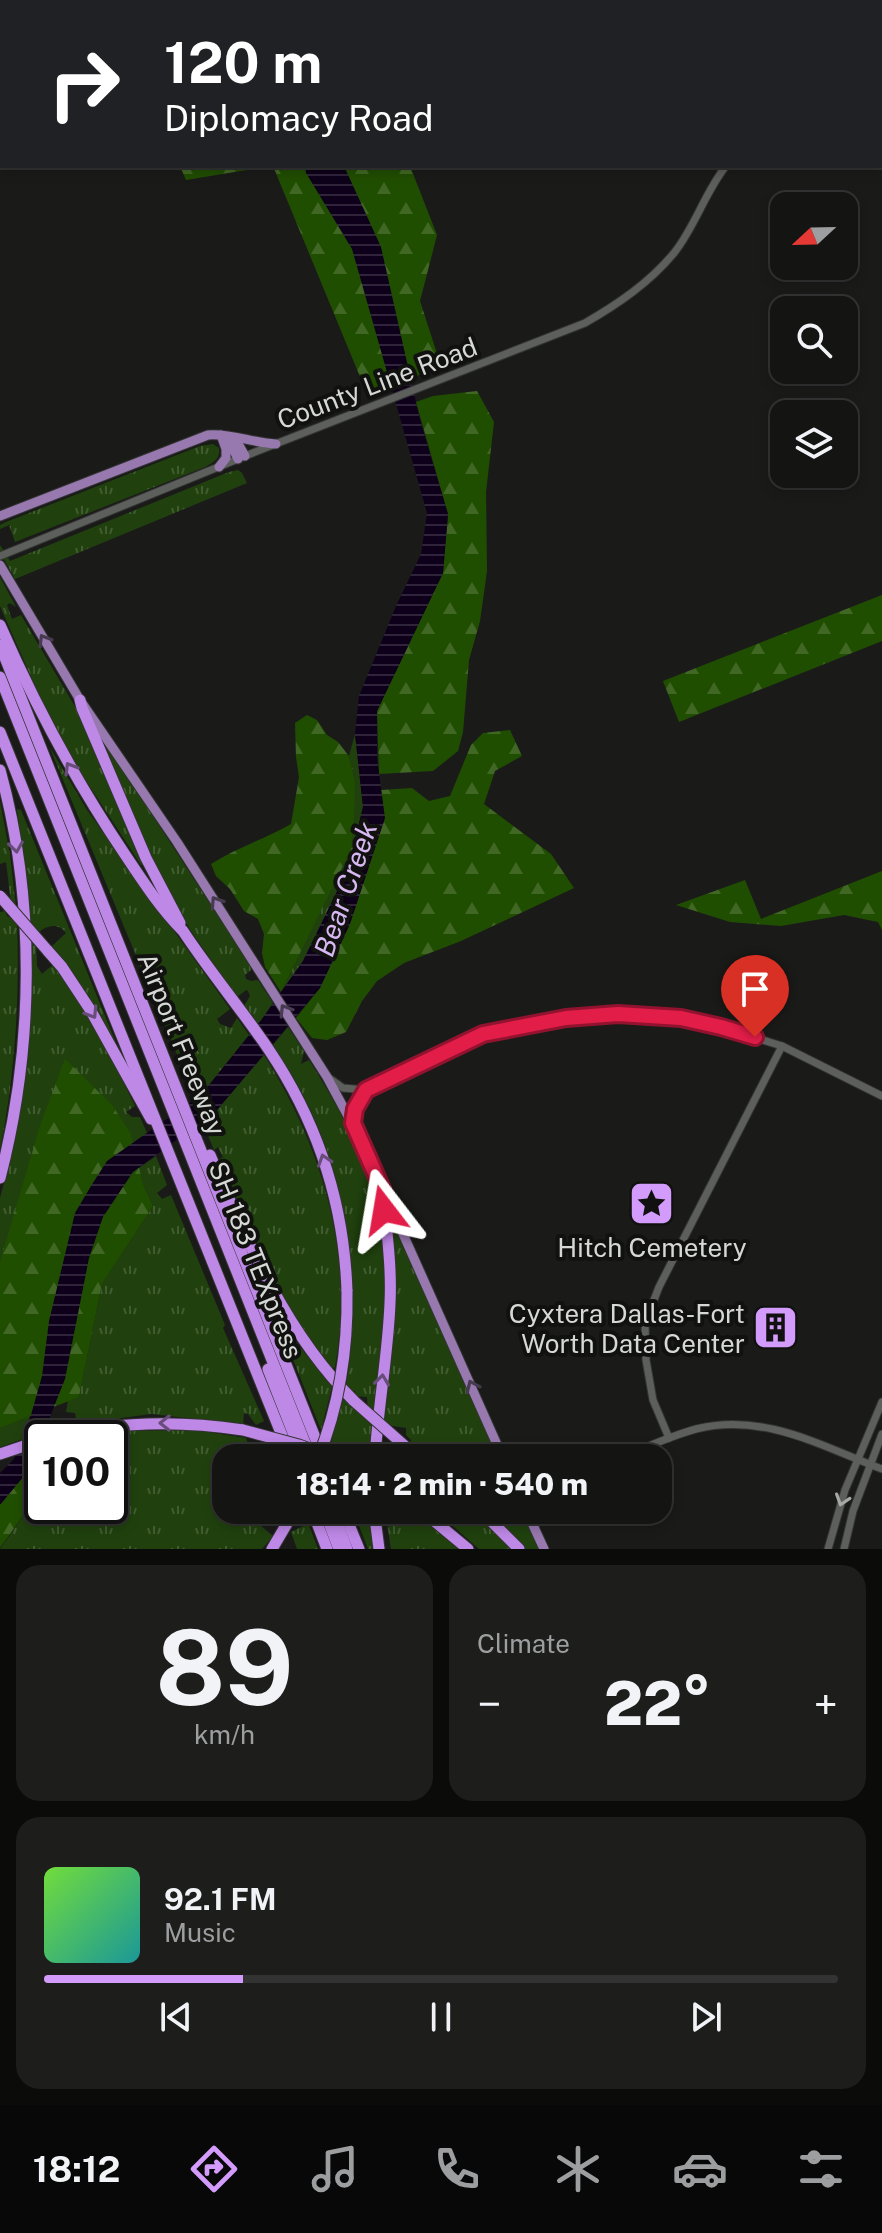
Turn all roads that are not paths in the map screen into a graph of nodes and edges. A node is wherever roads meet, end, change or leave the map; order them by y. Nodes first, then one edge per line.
1 (719, 168) edge
2 (724, 168) edge
3 (716, 179) junction
4 (221, 435) junction
5 (276, 444) junction
6 (242, 458) junction
7 (219, 467) junction
8 (0, 516) edge
9 (0, 556) edge
10 (0, 565) edge
11 (0, 625) edge
12 (0, 645) edge
13 (0, 677) edge
14 (0, 694) edge
15 (80, 700) junction
16 (0, 732) edge
17 (0, 770) edge
18 (0, 896) edge
19 (183, 931) junction
20 (782, 1046) junction
21 (327, 1077) junction
22 (366, 1090) junction
23 (162, 1094) junction
24 (882, 1096) edge
25 (353, 1123) junction
26 (197, 1169) junction
27 (0, 1178) edge
28 (383, 1191) junction
29 (882, 1402) edge
30 (128, 1425) edge
31 (882, 1434) edge
32 (669, 1438) junction
33 (286, 1444) edge
34 (295, 1444) edge
35 (298, 1444) edge
36 (305, 1444) edge
37 (314, 1444) edge
38 (324, 1444) edge
39 (376, 1444) edge
40 (403, 1444) edge
41 (497, 1444) edge
42 (654, 1444) edge
43 (24, 1446) edge
44 (0, 1454) edge
45 (856, 1459) junction
46 (871, 1465) junction
47 (882, 1469) edge
48 (287, 1524) edge
49 (317, 1524) edge
50 (329, 1524) edge
51 (337, 1524) edge
52 (349, 1524) edge
53 (376, 1524) edge
54 (438, 1524) edge
55 (494, 1524) edge
56 (533, 1524) edge
57 (536, 1524) edge
58 (535, 1529) junction
59 (272, 1549) edge
60 (327, 1549) edge
61 (339, 1549) edge
62 (347, 1549) edge
63 (359, 1549) edge
64 (379, 1549) edge
65 (468, 1549) edge
66 (519, 1549) edge
67 (544, 1549) edge
68 (828, 1549) edge
69 (844, 1549) edge

1 - 3 street, County Line Road
2 - 3 street, County Line Road
3 - 5 street, County Line Road
4 - 5 main road
4 - 6 main road
4 - 7 main road
4 - 8 main road
5 - 6 street, County Line Road
6 - 7 street, County Line Road
7 - 9 street, County Line Road
15 -> 10 main road
19 -> 11 highway
12 - 23 highway, Airport Freeway
13 - 23 highway, SH 183 TEXpress
14 - 23 highway, SH 183 TEXpress
15 - 19 highway
21 -> 15 main road
16 - 23 highway, Airport Freeway
17 -> 27 highway
18 -> 23 highway, bridge
38 -> 19 highway, bridge
20 - 22 street
20 - 24 street
20 - 32 street
21 - 22 street
21 - 25 main road
22 - 25 street
23 - 26 highway
23 - 26 highway, SH 183 TEXpress
23 - 26 highway, Airport Freeway
25 - 28 main road
26 - 33 highway, Airport Freeway
26 - 35 highway, SH 183 TEXpress
26 - 36 highway, SH 183 TEXpress
26 - 37 highway, Airport Freeway
26 - 40 highway, bridge
39 -> 28 highway
41 -> 28 main road
29 - 45 street
34 -> 30 highway, bridge
31 - 46 street
32 - 42 street
32 - 45 street
43 - 44 highway
45 - 46 street
45 -> 68 street
46 - 47 street
46 - 69 street
48 - 59 highway
49 - 60 highway
50 - 61 highway
51 - 62 highway
52 - 63 highway
53 - 64 highway
54 - 65 highway
55 - 66 highway
56 - 58 main road
57 - 58 street
58 - 67 main road

